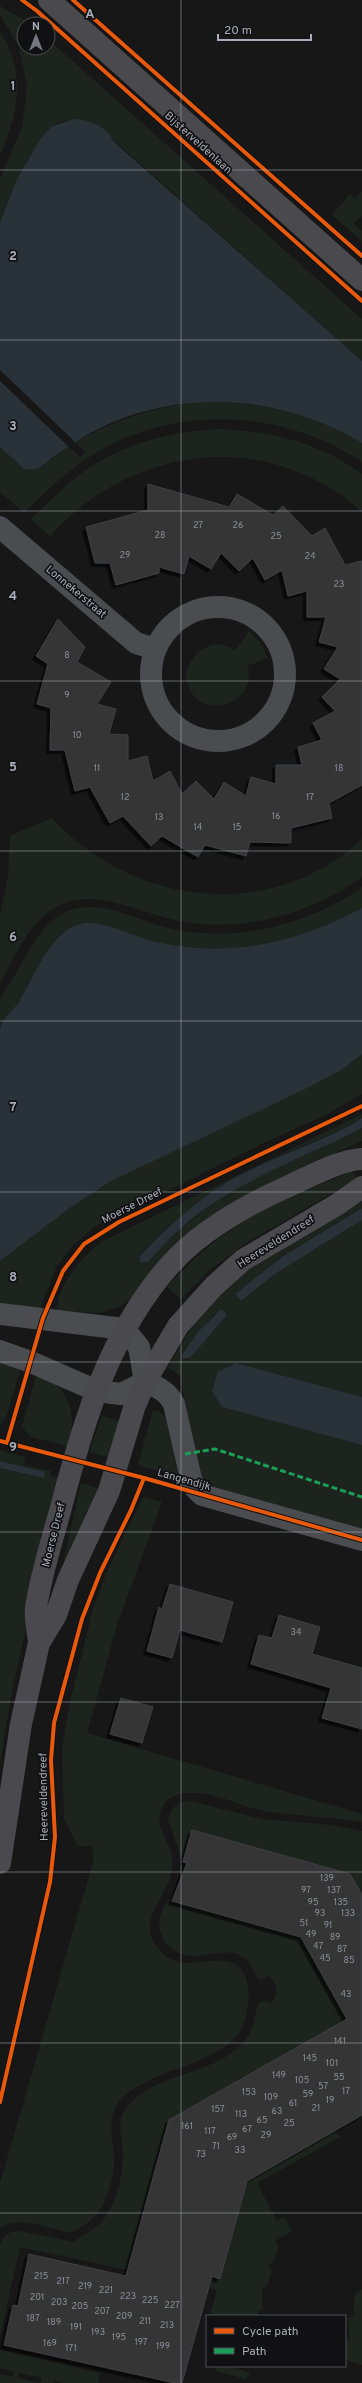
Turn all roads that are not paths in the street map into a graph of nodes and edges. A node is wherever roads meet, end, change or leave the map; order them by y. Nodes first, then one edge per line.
1 (49, 0) edge
2 (362, 280) edge
3 (0, 527) edge
4 (155, 649) junction
5 (362, 1159) edge
6 (362, 1187) edge
7 (0, 1314) edge
8 (124, 1329) junction
9 (0, 1351) edge
10 (145, 1382) junction
11 (97, 1391) junction
12 (362, 1540) edge
13 (39, 1643) junction
14 (0, 1863) edge

1 - 2 street, Bijsterveldenlaan
3 - 4 street, Lonnekerstraat
4 - 4 street
5 - 8 street, Moerse Dreef
6 - 10 street, Heereveldendreef
7 - 8 street
8 - 10 street
8 - 11 street, Moerse Dreef
9 - 11 street
10 - 11 street
10 - 12 street, Langendijk
10 - 13 street, Heereveldendreef
11 - 13 street, Moerse Dreef
13 - 14 street, Heereveldendreef

